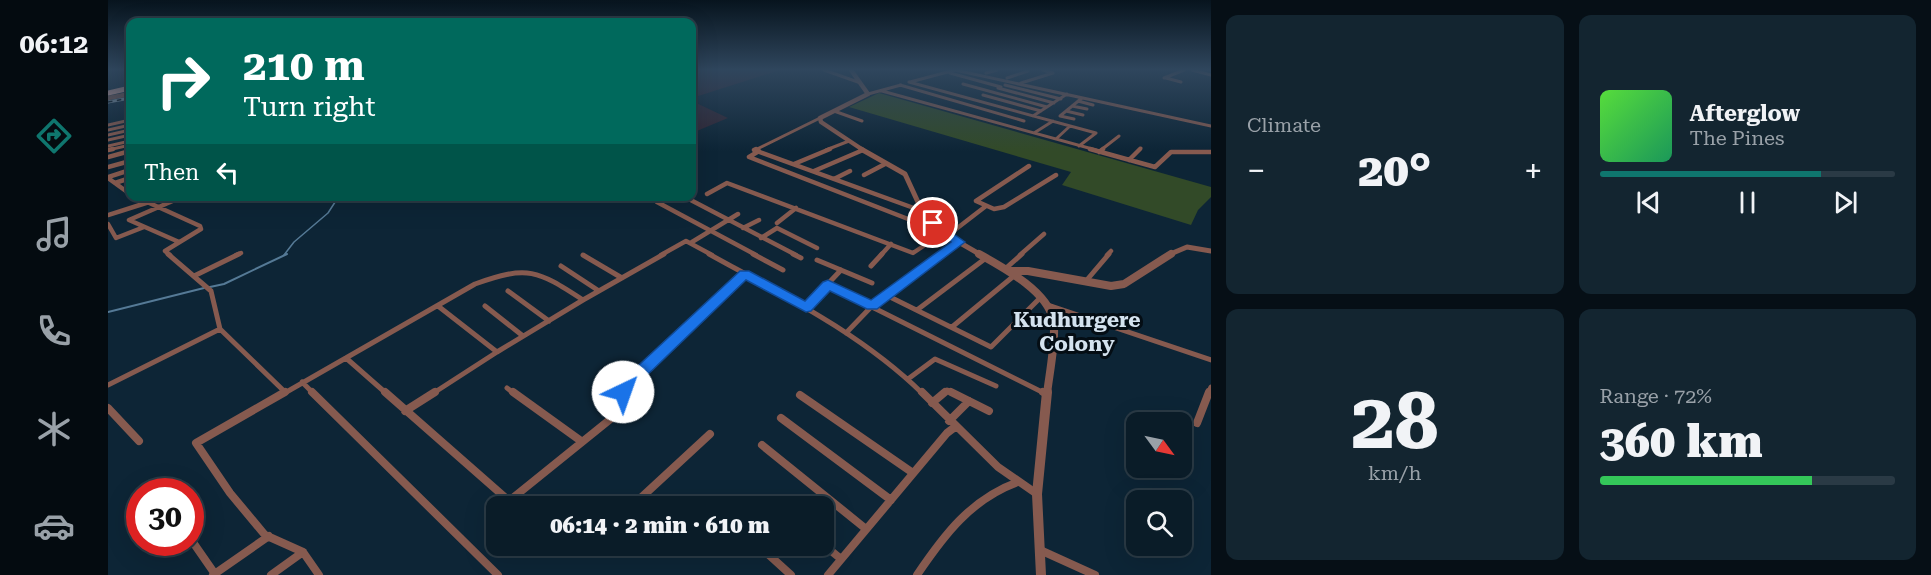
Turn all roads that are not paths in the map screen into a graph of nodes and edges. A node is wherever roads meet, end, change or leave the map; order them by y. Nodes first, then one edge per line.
1 (861, 97) edge
2 (903, 97) edge
3 (941, 97) edge
4 (963, 97) edge
5 (980, 97) edge
6 (990, 97) edge
7 (1008, 97) edge
8 (1035, 97) edge
9 (1051, 97) edge
10 (1064, 97) edge
11 (1074, 97) edge
12 (1061, 99) junction
13 (1080, 99) junction
14 (974, 100) junction
15 (956, 101) junction
16 (1054, 103) junction
17 (1093, 105) dead end
18 (936, 106) junction
19 (1072, 106) junction
20 (1047, 107) junction
21 (1087, 110) dead end
22 (834, 111) junction
23 (1041, 111) junction
24 (1066, 111) junction
25 (1083, 115) dead end
26 (1033, 116) junction
27 (820, 118) junction
28 (1074, 119) dead end
29 (126, 121) edge
30 (862, 121) dead end
31 (1024, 121) junction
32 (1053, 121) junction
33 (108, 126) edge
34 (126, 126) edge
35 (1070, 126) junction
36 (1211, 126) edge
37 (1013, 127) junction
38 (108, 130) edge
39 (126, 131) edge
40 (1034, 133) junction
41 (108, 135) edge
42 (126, 136) edge
43 (1119, 136) dead end
44 (1056, 139) junction
45 (108, 140) edge
46 (849, 141) junction
47 (126, 144) edge
48 (126, 144) edge
49 (108, 146) edge
50 (1079, 146) junction
51 (1141, 148) dead end
52 (108, 150) edge
53 (863, 150) junction
54 (759, 151) junction
55 (126, 152) edge
56 (1100, 152) junction
57 (1211, 152) edge
58 (108, 157) edge
59 (1129, 160) junction
60 (126, 162) edge
61 (794, 164) junction
62 (885, 164) junction
63 (108, 166) edge
64 (1029, 166) dead end
65 (126, 171) edge
66 (814, 171) junction
67 (850, 171) dead end
68 (864, 175) dead end
69 (1056, 175) dead end
70 (108, 177) edge
71 (126, 179) edge
72 (834, 179) junction
73 (115, 183) junction
74 (125, 190) edge
75 (707, 194) dead end
76 (174, 201) edge
77 (692, 201) edge
78 (146, 202) joint
79 (657, 202) dead end
80 (986, 206) junction
81 (159, 208) junction
82 (796, 208) junction
83 (922, 211) junction
84 (738, 214) dead end
85 (108, 215) edge
86 (909, 219) dead end
87 (728, 220) junction
88 (759, 220) dead end
89 (777, 223) dead end
90 (108, 224) edge
91 (144, 227) junction
92 (743, 228) junction
93 (710, 231) junction
94 (1044, 234) dead end
95 (945, 235) junction
96 (116, 238) junction
97 (761, 238) junction
98 (108, 241) edge
99 (179, 242) junction
100 (692, 242) junction
101 (958, 242) junction
102 (891, 244) junction
103 (817, 248) dead end
104 (1211, 251) edge
105 (1111, 252) dead end
106 (241, 253) dead end
107 (583, 255) dead end
108 (801, 258) dead end
109 (986, 258) junction
110 (817, 261) dead end
111 (561, 266) dead end
112 (871, 266) dead end
113 (783, 270) dead end
114 (841, 270) junction
115 (1007, 270) junction
116 (744, 274) junction
117 (1015, 275) junction
118 (194, 276) junction
119 (622, 278) junction
120 (1086, 281) junction
121 (872, 283) dead end
122 (828, 285) junction
123 (508, 291) dead end
124 (599, 291) junction
125 (886, 295) junction
126 (1041, 297) junction
127 (583, 300) junction
128 (1048, 304) junction
129 (438, 306) junction
130 (485, 306) dead end
131 (872, 306) junction
132 (806, 307) junction
133 (917, 310) junction
134 (549, 321) junction
135 (952, 327) junction
136 (220, 329) junction
137 (846, 333) junction
138 (523, 336) junction
139 (497, 352) junction
140 (346, 358) junction
141 (1211, 360) edge
142 (908, 379) junction
143 (302, 382) junction
144 (108, 385) edge
145 (996, 386) dead end
146 (1211, 387) edge
147 (507, 388) dead end
148 (285, 392) junction
149 (1047, 394) junction
150 (800, 395) dead end
151 (969, 401) junction
152 (932, 403) junction
153 (108, 408) edge
154 (405, 411) junction
155 (989, 411) dead end
156 (781, 418) dead end
157 (1197, 423) dead end
158 (952, 424) junction
159 (710, 434) dead end
160 (139, 441) dead end
161 (581, 441) junction
162 (762, 445) dead end
163 (913, 473) junction
164 (1018, 482) junction
165 (1037, 494) junction
166 (503, 496) edge
167 (515, 496) edge
168 (643, 496) edge
169 (891, 500) junction
170 (866, 529) junction
171 (268, 536) junction
172 (1040, 550) junction
173 (303, 552) junction
174 (834, 553) edge
175 (202, 556) edge
176 (770, 556) edge
177 (841, 559) junction
178 (214, 575) edge
179 (271, 575) edge
180 (319, 575) edge
181 (498, 575) edge
182 (791, 575) edge
183 (828, 575) edge
184 (917, 575) edge
185 (1041, 575) edge
186 (1095, 575) edge

1 - 22 street
2 - 18 street
3 - 15 street
4 - 14 street
5 - 14 street
6 - 23 street
7 - 20 street
8 - 16 street
9 - 12 street
10 - 12 street
11 - 13 street
12 - 16 street
13 - 17 street
13 - 19 street
13 - 36 street
14 - 26 street
15 - 18 street
15 - 31 street
16 - 20 street
18 - 37 street
19 - 21 street
19 - 24 street
20 - 23 street
22 - 27 street
22 - 30 street
23 - 26 street
24 - 25 street
24 - 28 street
26 - 31 street
26 - 32 street
27 - 46 street
27 - 54 street
29 - 33 street
31 - 37 street
32 - 35 street
32 - 40 street
34 - 38 street
35 - 44 street
35 - 50 street
37 - 40 street
39 - 41 street
40 - 44 street
42 - 45 street
43 - 56 street
44 - 50 street
46 - 53 street
46 - 61 street
47 - 49 street
48 - 52 street
50 - 56 street
51 - 59 street
53 - 62 street
53 - 66 street
54 - 61 street
54 - 86 street
55 - 58 street
56 - 59 street
57 - 59 street
60 - 63 street
61 - 66 street
62 - 68 street
62 - 83 street
64 - 80 street
65 - 70 street
66 - 72 street
67 - 72 street
69 - 80 street
70 - 73 street
71 - 73 street
72 - 83 street
73 - 74 street
75 - 82 street
76 - 81 street
77 - 87 street
78 - 81 street
78 - 85 street
79 - 93 street
80 - 95 street
81 - 91 street
81 - 99 street
82 - 89 street
82 - 102 street
83 - 95 street
84 - 87 street
87 - 92 street
87 - 93 street
88 - 92 street
90 - 96 street
91 - 96 street
91 - 99 street
92 - 97 street
93 - 100 street
93 - 113 street
94 - 115 street
95 - 101 street
95 - 102 street
96 - 98 street
97 - 103 street
97 - 108 street
99 - 118 street
100 - 116 street
100 - 119 street
101 - 109 street
101 - 125 street
102 - 112 street
104 - 120 street
105 - 120 street
106 - 118 street
107 - 119 street
109 - 115 street
109 - 133 street
110 - 114 street
111 - 124 street
114 - 121 street
114 - 122 street
115 - 117 street
115 - 120 street
116 - 132 street
116 - 161 street
117 - 126 street
117 - 135 street
118 - 136 street
119 - 124 street
122 - 131 street
122 - 132 street
123 - 134 street
124 - 127 street
125 - 131 street
125 - 133 street
126 - 128 street
126 - 135 street
127 - 129 street
127 - 134 street
128 - 141 street
128 - 149 street
129 - 139 street
129 - 140 street
130 - 138 street
131 - 137 street
131 - 149 street
132 - 137 street
133 - 135 street
134 - 138 street
136 - 144 street
136 - 148 street
137 - 142 street
138 - 139 street
139 - 154 street
140 - 143 street
140 - 154 street
142 - 145 street
142 - 152 street
143 - 148 street
143 - 181 street
146 - 157 street
147 - 161 street
148 - 171 street
149 - 165 street
150 - 163 street
151 - 152 street
151 - 155 street
151 - 158 street
152 - 158 street
153 - 160 street
154 - 166 street
156 - 169 street
158 - 163 street
158 - 164 street
159 - 168 street
161 - 167 street
162 - 170 street
163 - 169 street
164 - 165 street
164 - 184 street
165 - 172 street
169 - 170 street
170 - 177 street
171 - 173 street
171 - 178 street
172 - 185 street
172 - 186 street
173 - 179 street
173 - 180 street
174 - 177 street
175 - 178 street
176 - 182 street
177 - 183 street

